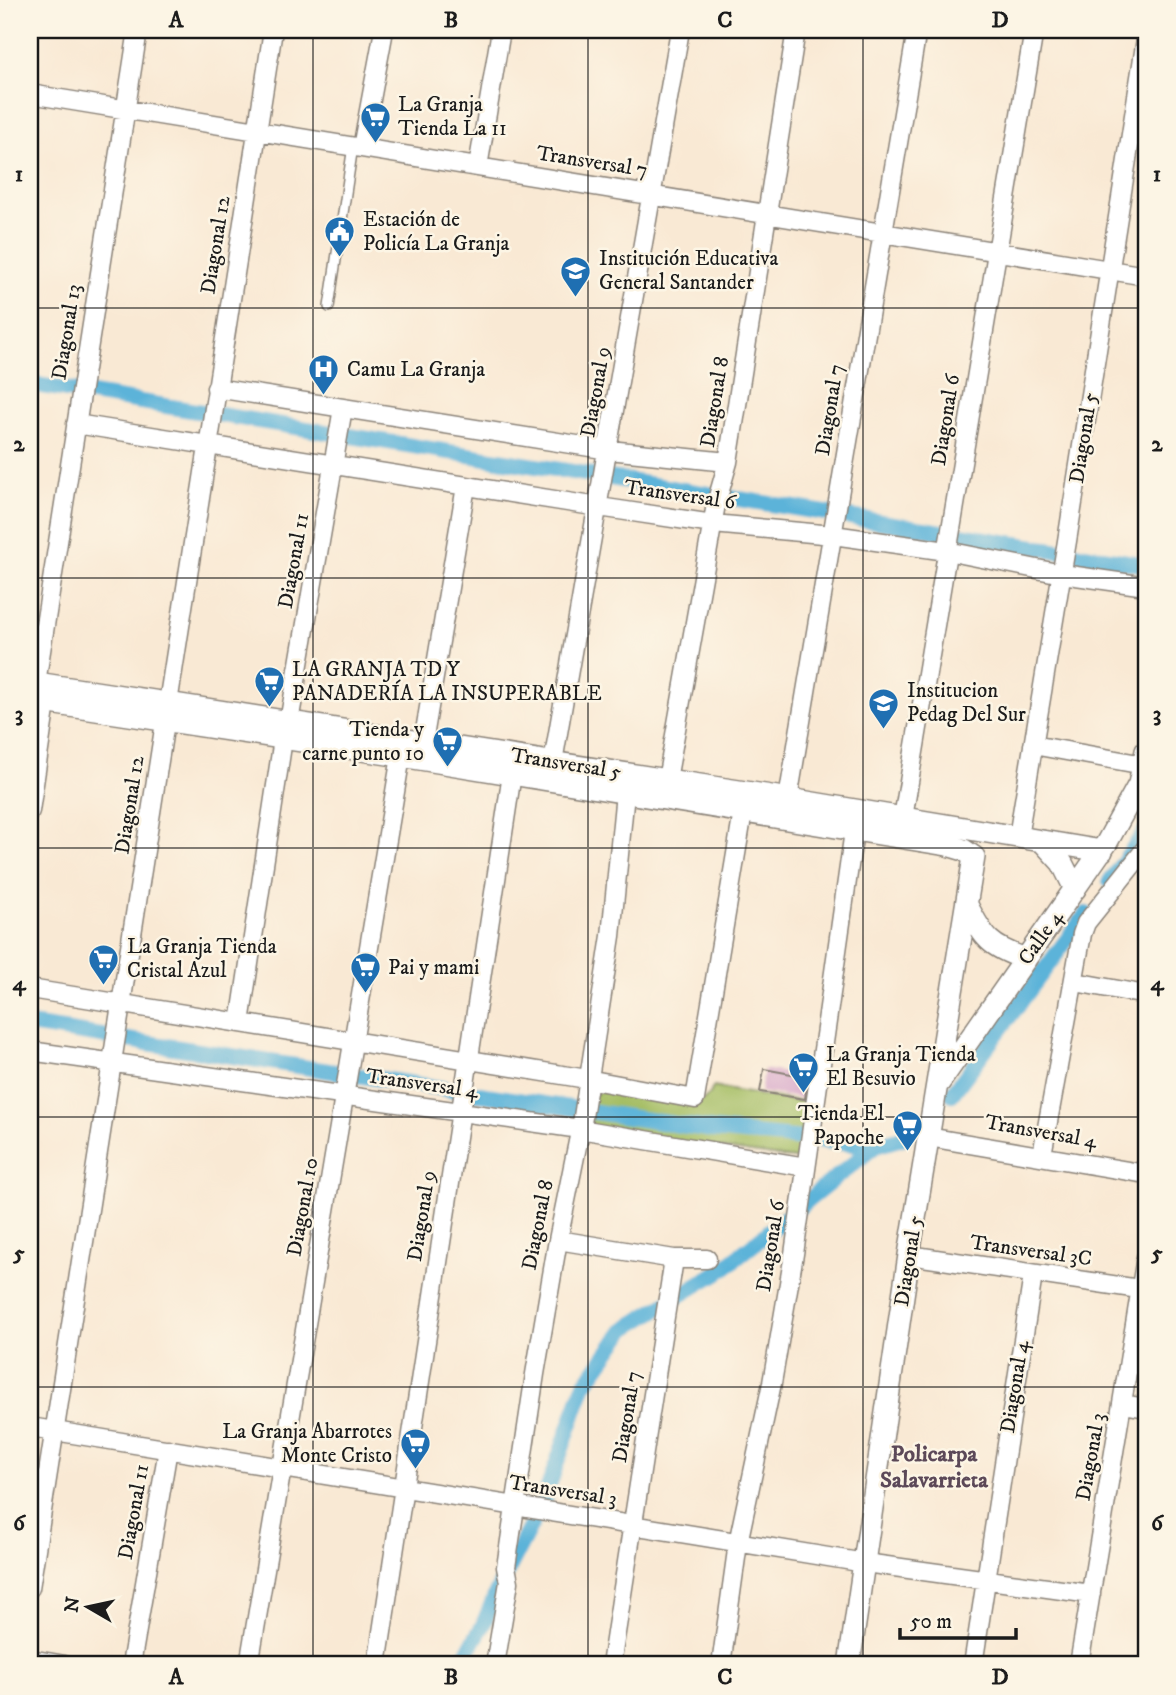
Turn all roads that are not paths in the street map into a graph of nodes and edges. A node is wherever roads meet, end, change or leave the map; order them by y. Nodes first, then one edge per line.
1 (138, 30) edge
2 (273, 30) edge
3 (384, 30) edge
4 (501, 30) edge
5 (680, 30) edge
6 (796, 30) edge
7 (918, 30) edge
8 (1034, 30) edge
9 (1146, 39) edge
10 (30, 93) edge
11 (125, 109) junction
12 (257, 131) junction
13 (358, 147) junction
14 (478, 167) junction
15 (652, 195) junction
16 (768, 214) junction
17 (882, 233) junction
18 (997, 251) junction
19 (1110, 270) junction
20 (1146, 276) edge
21 (329, 307) dead end
22 (215, 397) junction
23 (343, 408) junction
24 (76, 419) junction
25 (210, 440) junction
26 (607, 457) junction
27 (728, 462) junction
28 (334, 466) junction
29 (466, 486) junction
30 (599, 503) junction
31 (713, 524) junction
32 (833, 531) junction
33 (949, 537) junction
34 (1063, 570) junction
35 (1146, 586) edge
36 (35, 692) edge
37 (168, 713) junction
38 (286, 731) junction
39 (423, 743) junction
40 (1032, 745) junction
41 (401, 756) junction
42 (554, 762) junction
43 (1144, 772) edge
44 (512, 774) junction
45 (667, 780) junction
46 (625, 793) junction
47 (788, 799) junction
48 (30, 811) edge
49 (743, 812) junction
50 (903, 818) junction
51 (854, 831) junction
52 (1016, 837) junction
53 (1042, 841) junction
54 (1146, 848) edge
55 (1102, 851) junction
56 (974, 857) junction
57 (1075, 889) junction
58 (967, 905) junction
59 (1026, 959) junction
60 (1075, 982) junction
61 (30, 989) edge
62 (1146, 995) edge
63 (119, 1008) junction
64 (240, 1023) junction
65 (353, 1046) junction
66 (30, 1051) edge
67 (112, 1057) junction
68 (468, 1067) junction
69 (587, 1085) junction
70 (346, 1090) junction
71 (935, 1092) junction
72 (461, 1108) junction
73 (582, 1123) junction
74 (929, 1129) junction
75 (1042, 1155) junction
76 (808, 1158) junction
77 (1146, 1174) edge
78 (558, 1240) junction
79 (909, 1255) junction
80 (1146, 1256) edge
81 (674, 1259) junction
82 (707, 1259) dead end
83 (1033, 1275) junction
84 (1144, 1289) edge
85 (1123, 1404) junction
86 (1146, 1408) edge
87 (30, 1427) edge
88 (54, 1431) junction
89 (168, 1449) junction
90 (282, 1468) junction
91 (404, 1488) junction
92 (522, 1507) junction
93 (633, 1525) junction
94 (738, 1542) junction
95 (865, 1563) junction
96 (986, 1579) junction
97 (30, 1588) edge
98 (1091, 1594) junction
99 (30, 1659) edge
100 (65, 1665) edge
101 (131, 1665) edge
102 (249, 1665) edge
103 (377, 1665) edge
104 (495, 1665) edge
105 (611, 1665) edge
106 (721, 1665) edge
107 (849, 1665) edge
108 (972, 1665) edge
109 (1079, 1665) edge

1 - 11 street, Diagonal 13
2 - 12 street, Diagonal 12
3 - 13 street
4 - 14 street
5 - 15 street, Diagonal 9
6 - 16 street, Diagonal 8
7 - 17 street, Diagonal 7
8 - 18 street, Diagonal 6
9 - 19 street, Diagonal 5
10 - 11 street, Transversal 7
11 - 12 street, Transversal 7
11 - 24 street, Diagonal 13
12 - 13 street, Transversal 7
12 - 22 street, Diagonal 12
13 - 14 street, Transversal 7
13 - 21 lane
14 - 15 street, Transversal 7
15 - 16 street, Transversal 7
15 - 26 street, Diagonal 9
16 - 17 street, Transversal 7
16 - 27 street, Diagonal 8
17 - 18 street, Transversal 7
17 - 32 street, Diagonal 7
18 - 19 street, Transversal 7
18 - 33 street, Diagonal 6
19 - 20 street, Transversal 7
19 - 34 street, Diagonal 5
22 - 23 street, Transversal 6
22 - 25 street, Diagonal 12
23 - 26 street, Transversal 6
23 - 28 street, Diagonal 11
24 - 25 street, Transversal 6
24 - 36 street, Diagonal 13
25 - 28 street, Transversal 6
25 - 37 street, Diagonal 12
26 - 27 street, Transversal 6
26 - 30 street, Diagonal 9
27 - 31 street, Diagonal 8
28 - 29 street, Transversal 6
28 - 38 street, Diagonal 11
29 - 30 street, Transversal 6
29 - 39 street
30 - 31 street, Transversal 6
30 - 42 street, Diagonal 9
31 - 32 street, Transversal 6
31 - 45 street, Diagonal 8
32 - 33 street, Transversal 6
32 - 47 street, Diagonal 7
33 - 34 street, Transversal 6
33 - 50 street, Diagonal 6
34 - 35 street, Transversal 6
34 - 40 street, Diagonal 5
36 - 37 street, Transversal 5
36 - 48 street, Diagonal 13
37 - 38 street, Transversal 5
37 - 63 street, Diagonal 12
38 - 39 street, Transversal 5
38 - 41 street, Transversal 5
38 - 64 street, Diagonal 11
39 - 42 street, Transversal 5
40 - 43 street
40 - 52 street, Diagonal 5
41 - 44 street, Transversal 5
41 - 65 street, Diagonal 10
42 - 45 street, Transversal 5
43 - 55 street, Calle 4
44 - 46 street, Transversal 5
44 - 68 street, Diagonal 9
45 - 47 street, Transversal 5
46 - 49 street, Transversal 5
46 - 69 street, Diagonal 8
47 - 50 street, Transversal 5
49 - 51 street, Transversal 5
49 - 69 street
50 - 52 street, Transversal 5
51 - 56 street, Transversal 5
51 - 76 street, Diagonal 6
52 - 53 street, Transversal 5
52 - 56 street
53 - 55 street, Transversal 5
53 - 57 street
54 - 60 street, Calle 4
55 - 57 street, Calle 4
56 - 58 street, Diagonal 5
57 - 59 street, Calle 4
58 - 59 street
58 - 71 street, Diagonal 5
59 - 71 street, Calle 4
60 - 62 street
60 - 75 street
61 - 63 street
63 - 64 street
63 - 67 street, Diagonal 12
64 - 65 street
65 - 68 street
65 - 70 street, Diagonal 10
66 - 67 street, Transversal 4
67 - 70 street, Transversal 4
67 - 88 street, Diagonal 12
68 - 69 street
68 - 72 street, Diagonal 9
69 - 73 street, Diagonal 8
70 - 72 street, Transversal 4
70 - 90 street, Diagonal 10
71 - 74 street, Diagonal 5
72 - 73 street, Transversal 4
72 - 91 street, Diagonal 9
73 - 76 street, Transversal 4
73 - 78 street, Diagonal 8
74 - 75 street, Transversal 4
74 - 79 street, Diagonal 5
75 - 77 street, Transversal 4
76 - 94 street, Diagonal 6
78 - 81 street
78 - 92 street, Diagonal 8
79 - 83 street, Transversal 3C
79 - 95 street, Diagonal 5
80 - 84 street, Diagonal 3
81 - 82 street
81 - 93 street, Diagonal 7
83 - 84 street, Transversal 3C
83 - 96 street, Diagonal 4
84 - 85 street, Diagonal 3
85 - 86 street
85 - 98 street, Diagonal 3
87 - 88 street, Transversal 3
88 - 89 street, Transversal 3
88 - 97 street, Diagonal 12
89 - 90 street, Transversal 3
89 - 101 street, Diagonal 11
90 - 91 street, Transversal 3
90 - 102 street, Diagonal 10
91 - 92 street, Transversal 3
91 - 103 street, Diagonal 9
92 - 93 street, Transversal 3
92 - 104 street, Diagonal 8
93 - 94 street, Transversal 3
93 - 105 street, Diagonal 7
94 - 95 street, Transversal 3
94 - 106 street, Diagonal 6
95 - 96 street, Transversal 3
95 - 107 street, Diagonal 5
96 - 98 street, Transversal 3
96 - 108 street, Diagonal 4
98 - 109 street, Diagonal 3
99 - 100 street

